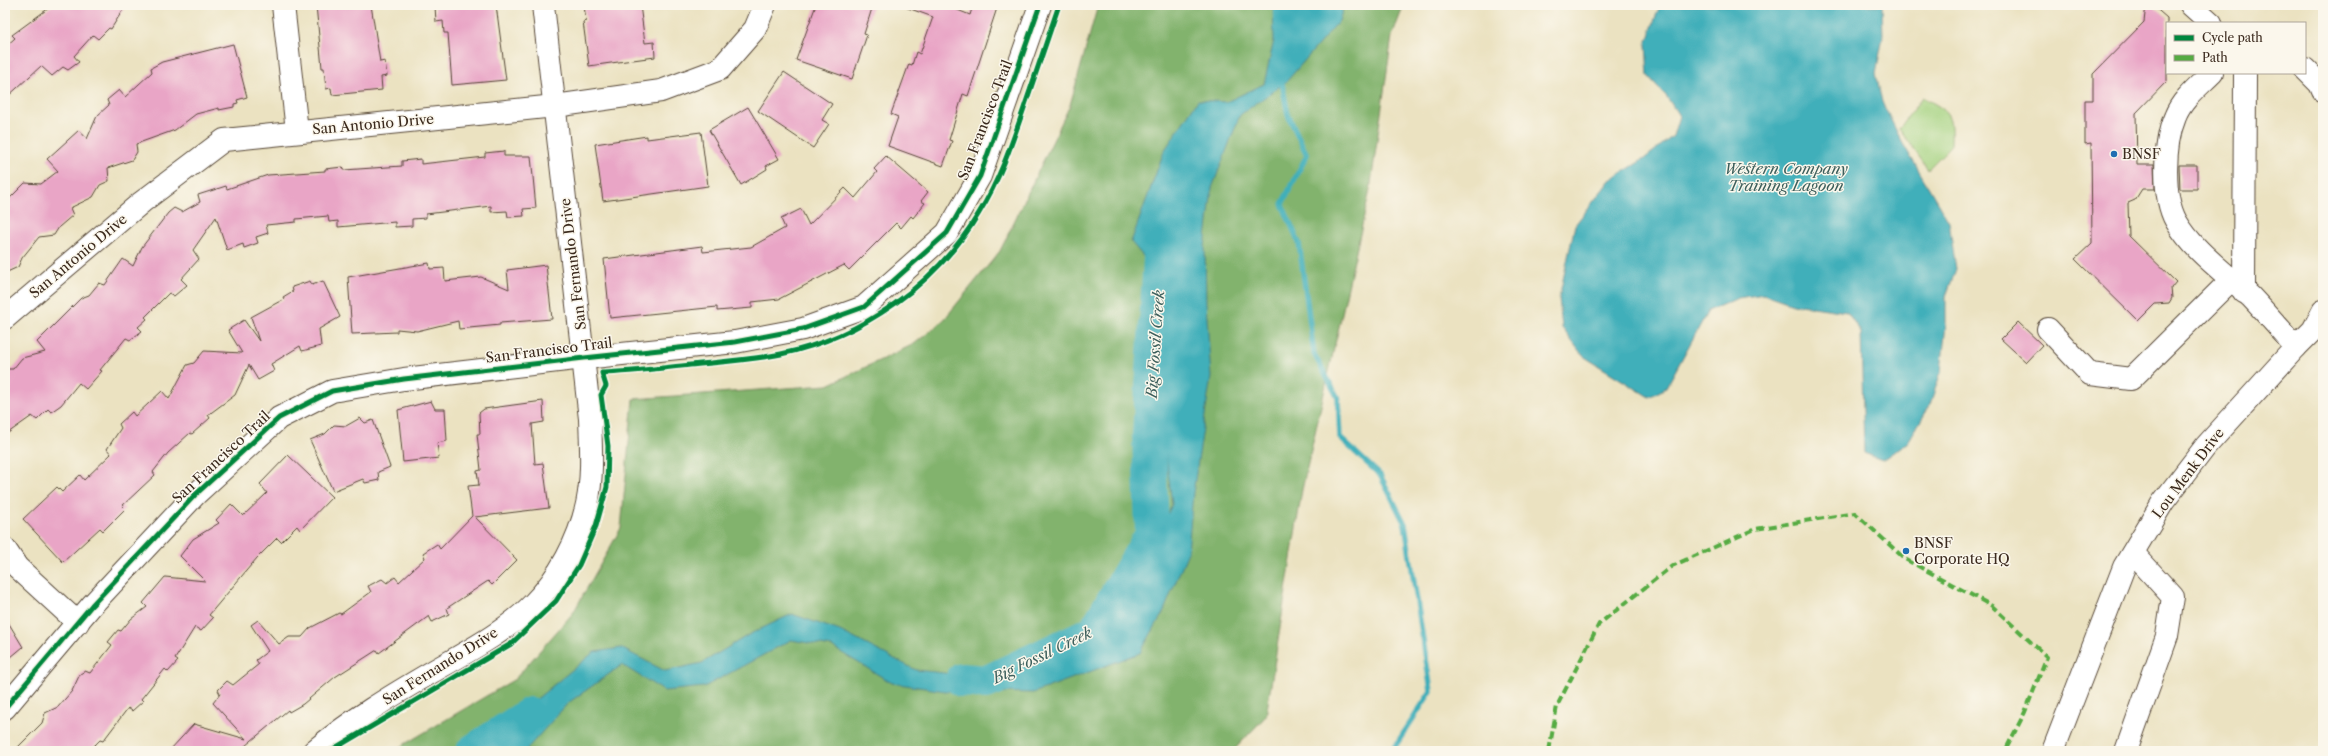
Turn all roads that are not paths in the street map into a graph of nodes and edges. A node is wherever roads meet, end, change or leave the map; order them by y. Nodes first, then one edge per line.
1 (283, 5) edge
2 (543, 5) edge
3 (765, 5) edge
4 (1040, 5) edge
5 (2191, 5) edge
6 (2210, 22) edge
7 (2306, 70) edge
8 (2211, 74) edge
9 (2245, 74) edge
10 (2323, 91) edge
11 (555, 106) junction
12 (297, 131) junction
13 (2238, 286) junction
14 (2323, 311) edge
15 (5, 318) edge
16 (2048, 329) dead end
17 (2296, 347) junction
18 (584, 358) junction
19 (5, 549) edge
20 (2133, 553) junction
21 (78, 623) junction
22 (5, 708) edge
23 (314, 751) edge
24 (2053, 751) edge
25 (2126, 751) edge

1 - 12 street
2 - 11 street, San Fernando Drive
3 - 11 street, San Antonio Drive
4 - 18 street, San Francisco Trail
5 - 6 street
7 - 10 street
8 - 13 street
9 - 13 street
11 - 12 street, San Antonio Drive
11 - 18 street, San Fernando Drive
12 - 15 street, San Antonio Drive
13 - 16 street
13 - 17 street
14 - 17 street, Lou Menk Drive
17 - 20 street, Lou Menk Drive
18 - 21 street, San Francisco Trail
18 - 23 street, San Fernando Drive
19 - 21 street
20 - 24 street, Lou Menk Drive
20 - 25 street
21 - 22 street, San Francisco Trail

